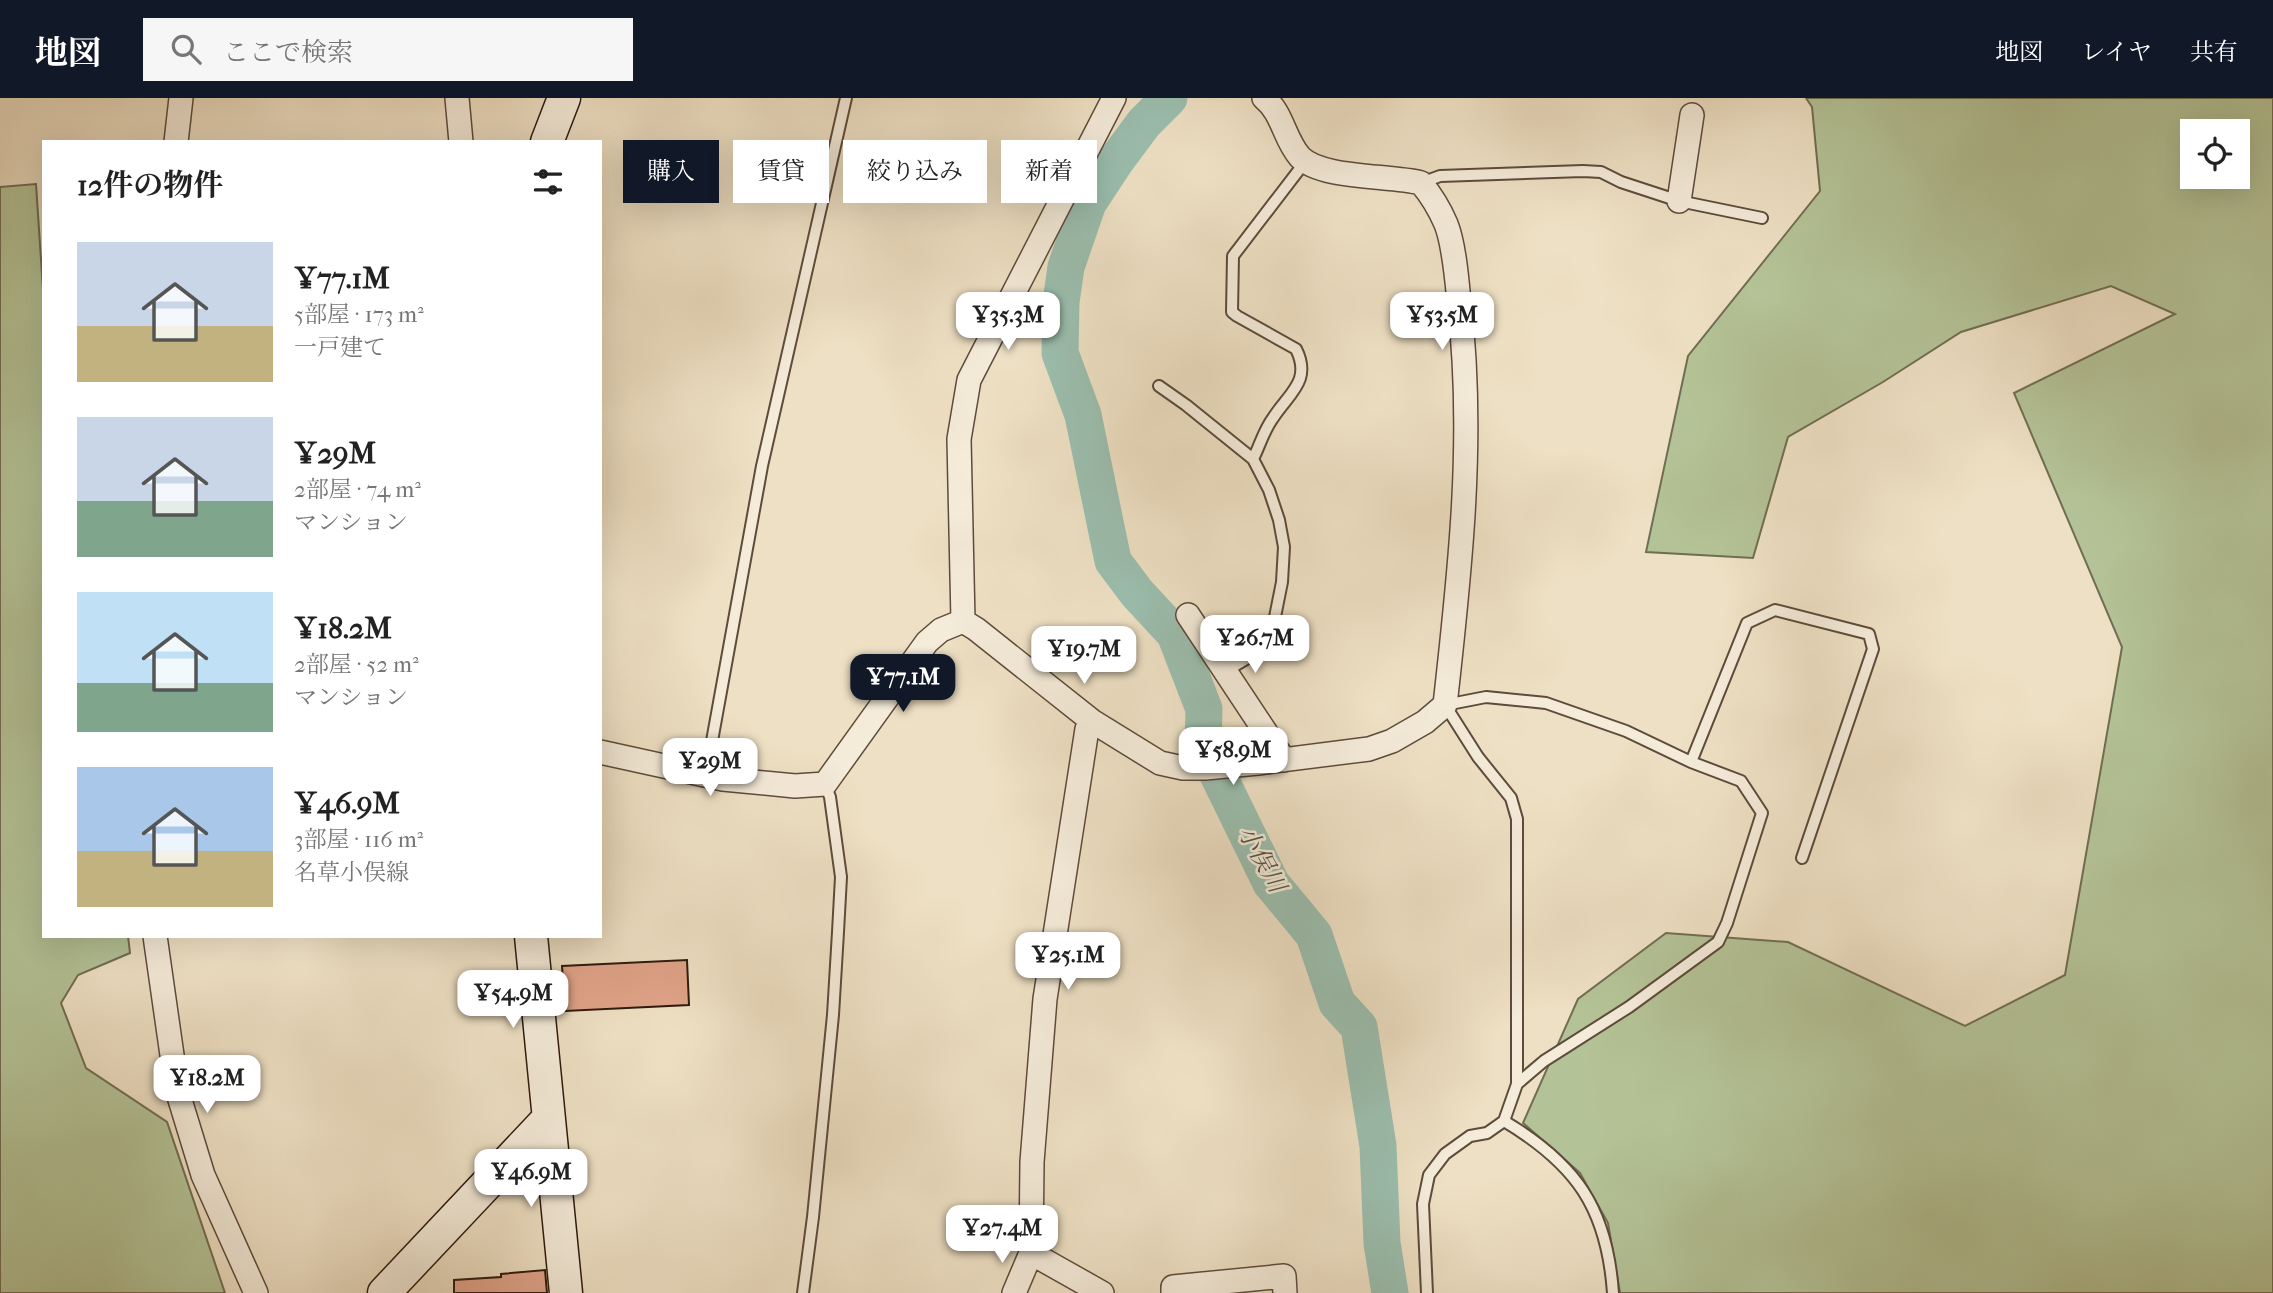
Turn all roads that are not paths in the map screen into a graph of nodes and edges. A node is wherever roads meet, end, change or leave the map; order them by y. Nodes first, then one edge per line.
1 (181, 98) edge
2 (457, 98) edge
3 (564, 98) edge
4 (846, 98) edge
5 (1114, 98) edge
6 (1264, 98) edge
7 (1692, 115) dead end
8 (176, 140) edge
9 (461, 140) edge
10 (548, 140) edge
11 (1306, 162) junction
12 (1421, 183) junction
13 (1679, 201) junction
14 (1762, 218) dead end
15 (1159, 386) dead end
16 (1253, 458) junction
17 (1188, 615) dead end
18 (963, 621) junction
19 (1226, 671) junction
20 (1445, 705) junction
21 (1092, 721) junction
22 (602, 752) edge
23 (1284, 760) junction
24 (1691, 762) junction
25 (705, 774) junction
26 (825, 784) junction
27 (1802, 858) dead end
28 (155, 938) edge
29 (531, 938) edge
30 (1517, 1084) junction
31 (548, 1119) junction
32 (1504, 1121) junction
33 (1031, 1253) junction
34 (256, 1293) edge
35 (384, 1293) edge
36 (566, 1293) edge
37 (803, 1293) edge
38 (1014, 1293) edge
39 (1102, 1293) edge
40 (1173, 1293) edge
41 (1285, 1293) edge
42 (1427, 1293) edge
43 (1613, 1293) edge

1 - 8 street
2 - 9 street
3 - 10 main road
4 - 25 lane
5 - 18 street
6 - 11 street
7 - 13 street
11 - 12 street
11 - 16 lane
12 - 13 lane
12 - 20 street
13 - 14 lane
15 - 16 lane
16 - 19 lane
17 - 19 street
18 - 21 street
18 - 26 street
19 - 23 street
20 - 23 street
20 - 24 lane
20 - 30 lane
21 - 23 street
21 - 33 street
22 - 25 street
24 - 27 lane
24 - 30 lane
25 - 26 street
26 - 37 lane
28 - 34 street
29 - 31 main road
30 - 32 lane
31 - 35 main road
31 - 36 main road
32 - 42 lane
32 - 43 lane
33 - 38 street
33 - 39 street
40 - 41 street

